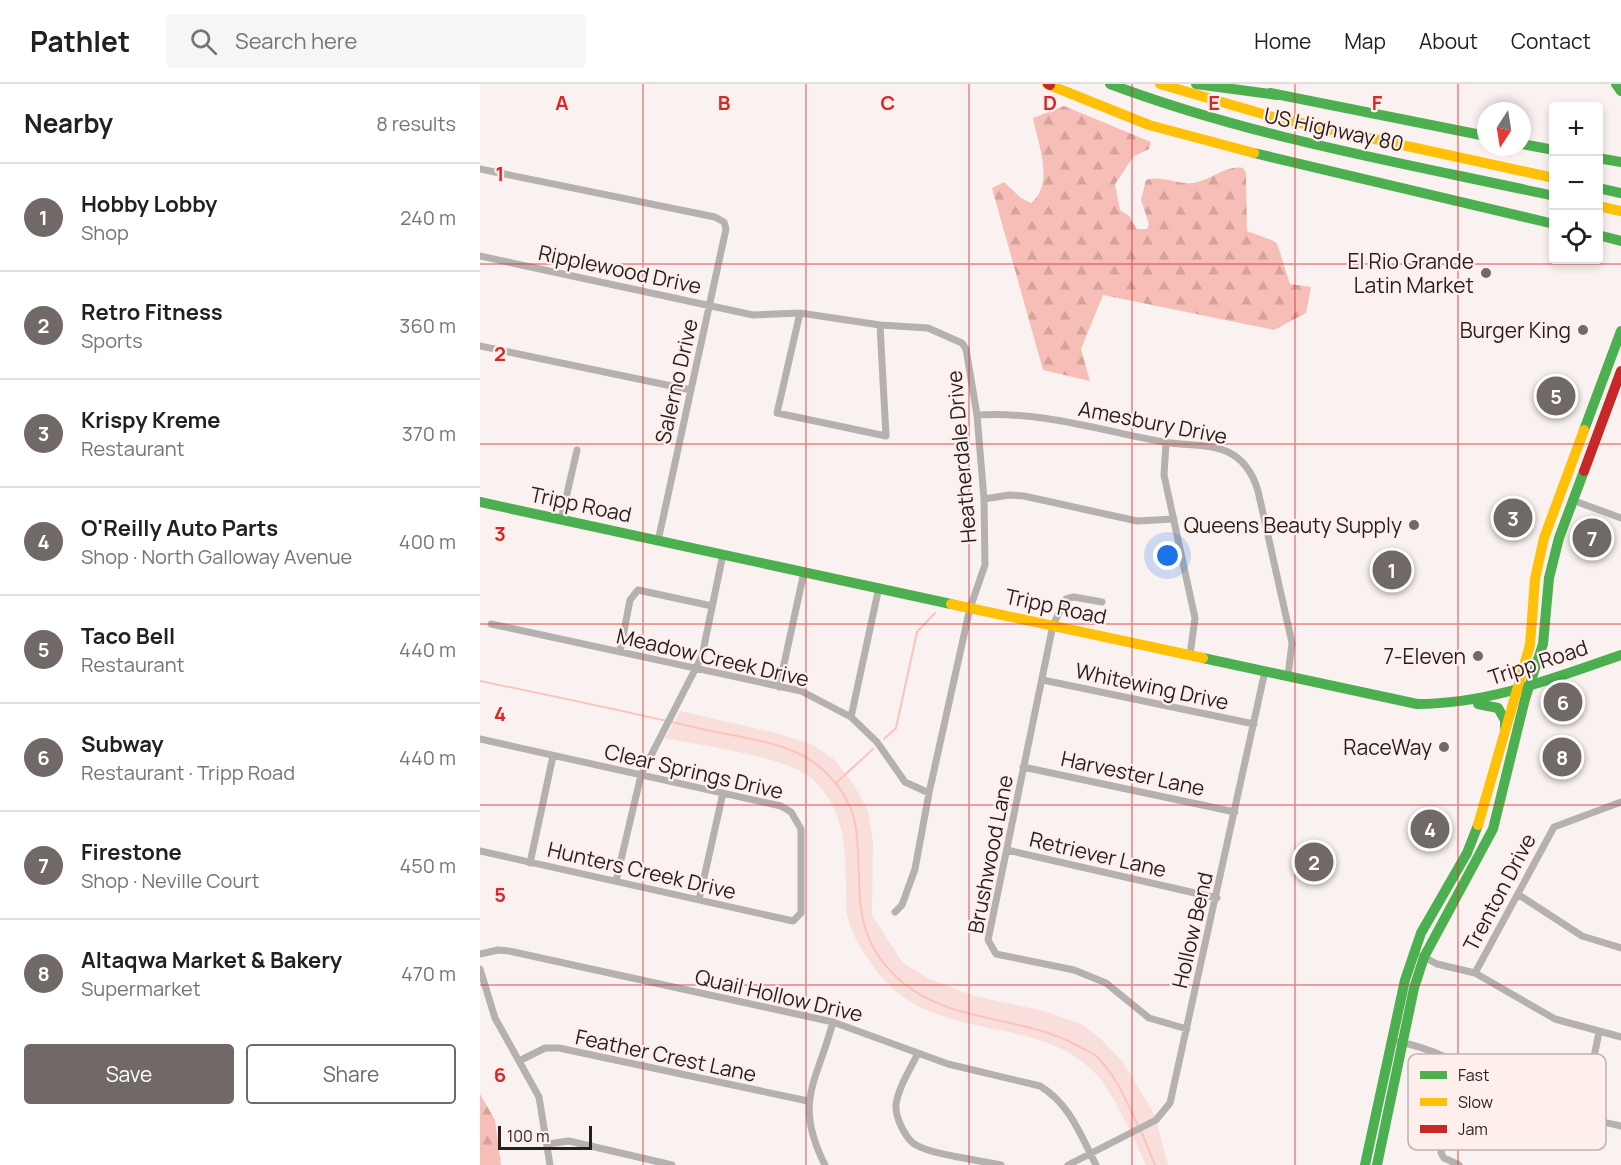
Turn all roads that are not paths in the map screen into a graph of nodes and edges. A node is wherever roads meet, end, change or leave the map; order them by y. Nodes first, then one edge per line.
1 (1048, 84) edge
2 (1110, 84) edge
3 (1160, 84) edge
4 (1196, 84) edge
5 (1232, 84) edge
6 (1277, 95) junction
7 (1477, 134) edge
8 (1531, 146) edge
9 (1549, 149) edge
10 (1603, 159) edge
11 (1621, 162) edge
12 (480, 169) edge
13 (1549, 177) edge
14 (1603, 189) edge
15 (1621, 193) edge
16 (1549, 195) edge
17 (1603, 207) edge
18 (1621, 211) edge
19 (1549, 223) edge
20 (1603, 236) edge
21 (1621, 241) edge
22 (480, 256) edge
23 (710, 306) junction
24 (800, 313) junction
25 (753, 315) joint
26 (880, 325) junction
27 (1621, 331) edge
28 (480, 345) edge
29 (1621, 371) edge
30 (1601, 384) junction
31 (1613, 388) junction
32 (691, 390) junction
33 (977, 415) junction
34 (1166, 443) junction
35 (577, 450) dead end
36 (1564, 480) junction
37 (1577, 484) junction
38 (1559, 495) junction
39 (984, 499) junction
40 (1572, 500) junction
41 (480, 502) edge
42 (1621, 518) edge
43 (1174, 519) junction
44 (561, 520) junction
45 (658, 541) junction
46 (723, 554) junction
47 (804, 572) junction
48 (879, 587) junction
49 (1102, 602) dead end
50 (712, 606) junction
51 (970, 608) junction
52 (491, 624) dead end
53 (1053, 625) junction
54 (620, 652) junction
55 (1190, 655) junction
56 (1621, 655) edge
57 (1538, 662) junction
58 (695, 669) junction
59 (1265, 671) junction
60 (1561, 675) junction
61 (1288, 676) junction
62 (1043, 680) junction
63 (1529, 686) junction
64 (779, 687) junction
65 (1517, 689) junction
66 (1469, 702) junction
67 (851, 717) junction
68 (1254, 724) junction
69 (1505, 733) junction
70 (480, 739) edge
71 (553, 756) junction
72 (1023, 768) junction
73 (642, 775) junction
74 (723, 793) junction
75 (928, 793) junction
76 (1621, 802) edge
77 (1235, 812) junction
78 (1007, 850) junction
79 (480, 851) edge
80 (530, 862) junction
81 (1455, 873) junction
82 (1466, 880) junction
83 (616, 881) junction
84 (1519, 895) junction
85 (1217, 898) junction
86 (699, 900) junction
87 (895, 912) dead end
88 (797, 920) joint
89 (1621, 948) edge
90 (1414, 951) junction
91 (480, 954) edge
92 (1424, 957) junction
93 (480, 969) edge
94 (1475, 973) junction
95 (833, 1022) junction
96 (1187, 1029) junction
97 (1599, 1032) junction
98 (1621, 1037) edge
99 (1390, 1041) junction
100 (1403, 1043) junction
101 (917, 1054) junction
102 (1440, 1054) edge
103 (1595, 1054) edge
104 (519, 1061) junction
105 (808, 1101) junction
106 (1606, 1123) edge
107 (1621, 1126) edge
108 (548, 1144) junction
109 (1442, 1150) edge
110 (1090, 1154) junction
111 (550, 1165) edge
112 (672, 1165) edge
113 (825, 1165) edge
114 (1001, 1165) edge
115 (1068, 1165) edge
116 (1096, 1165) edge
117 (1365, 1165) edge
118 (1377, 1165) edge
119 (1459, 1165) edge

1 - 19 main road
2 - 16 main road, US Highway 80
3 - 13 main road, US Highway 80
4 - 6 main road
5 - 6 main road
6 - 7 main road
8 - 9 main road
10 - 11 main road
12 - 23 street, Salerno Drive
14 - 15 main road
17 - 18 main road
20 - 21 main road
22 - 23 street, Ripplewood Drive
23 - 25 street, Ripplewood Drive
23 - 32 street, Salerno Drive
24 - 25 street, Heatherdale Drive
24 - 26 street, Heatherdale Drive
24 - 26 street
26 - 33 street, Heatherdale Drive
27 - 30 main road
28 - 32 street
29 - 31 main road
30 - 31 main road
30 - 36 main road
31 - 37 main road
32 - 45 street, Salerno Drive
33 - 34 street, Amesbury Drive
33 - 39 street, Heatherdale Drive
34 - 43 street
34 - 61 street, Amesbury Drive
35 - 44 street
36 - 37 main road
36 - 38 main road
37 - 40 main road
38 - 40 main road
38 - 65 main road
39 - 43 street
39 - 51 street, Heatherdale Drive
40 - 42 street
40 - 57 main road
41 - 44 main road, Tripp Road
43 - 55 street
44 - 45 main road, Tripp Road
45 - 46 main road, Tripp Road
46 - 47 main road, Tripp Road
46 - 50 street
47 - 48 main road, Tripp Road
47 - 64 street
48 - 51 main road, Tripp Road
48 - 67 street
49 - 53 street, Brushwood Lane
50 - 54 street
50 - 58 street
51 - 53 main road, Tripp Road
51 - 75 street, Heatherdale Drive
52 - 54 street, Meadow Creek Drive
53 - 55 main road, Tripp Road
53 - 62 street, Brushwood Lane
54 - 58 street, Meadow Creek Drive
55 - 59 main road, Tripp Road
56 - 60 main road, Tripp Road
57 - 60 main road
57 - 63 main road
58 - 64 street, Meadow Creek Drive
58 - 73 street
59 - 61 main road, Tripp Road
59 - 68 street, Hollow Bend
60 - 63 main road, Tripp Road
61 - 66 main road, Tripp Road
62 - 68 street, Whitewing Drive
62 - 72 street, Brushwood Lane
63 - 65 main road, Tripp Road
63 - 82 main road
64 - 67 street, Meadow Creek Drive
65 - 66 main road, Tripp Road
65 - 69 main road
66 - 69 main road
67 - 75 street, Meadow Creek Drive
68 - 77 street, Hollow Bend
69 - 81 main road
70 - 71 street, Clear Springs Drive
71 - 73 street, Clear Springs Drive
71 - 80 street
72 - 77 street, Harvester Lane
72 - 78 street, Brushwood Lane
73 - 74 street, Clear Springs Drive
73 - 83 street
74 - 86 street
74 - 88 street, Clear Springs Drive
75 - 87 street, Heatherdale Drive
76 - 84 street, Trenton Drive
77 - 85 street, Hollow Bend
78 - 85 street, Retriever Lane
78 - 96 street, Brushwood Lane
79 - 80 street, Hunters Creek Drive
80 - 83 street, Hunters Creek Drive
81 - 82 main road
81 - 90 main road
82 - 92 main road
83 - 86 street, Hunters Creek Drive
84 - 89 street
84 - 94 street, Trenton Drive
85 - 96 street, Hollow Bend
86 - 88 street, Hunters Creek Drive
90 - 92 street
90 - 99 main road
91 - 95 street, Quail Hollow Drive
92 - 94 street
92 - 100 main road
93 - 104 street
94 - 97 street
95 - 101 street, Quail Hollow Drive
95 - 105 street
96 - 110 street, Hollow Bend
97 - 98 street
97 - 103 street
99 - 100 street
99 - 117 main road
100 - 102 street
100 - 118 main road
101 - 110 street, Quail Hollow Drive
101 - 114 street
104 - 105 street, Feather Crest Lane
104 - 108 street
105 - 113 street
106 - 107 street
108 - 111 street
108 - 112 street
109 - 119 street
110 - 115 street, Hollow Bend
110 - 116 street, Quail Hollow Drive

